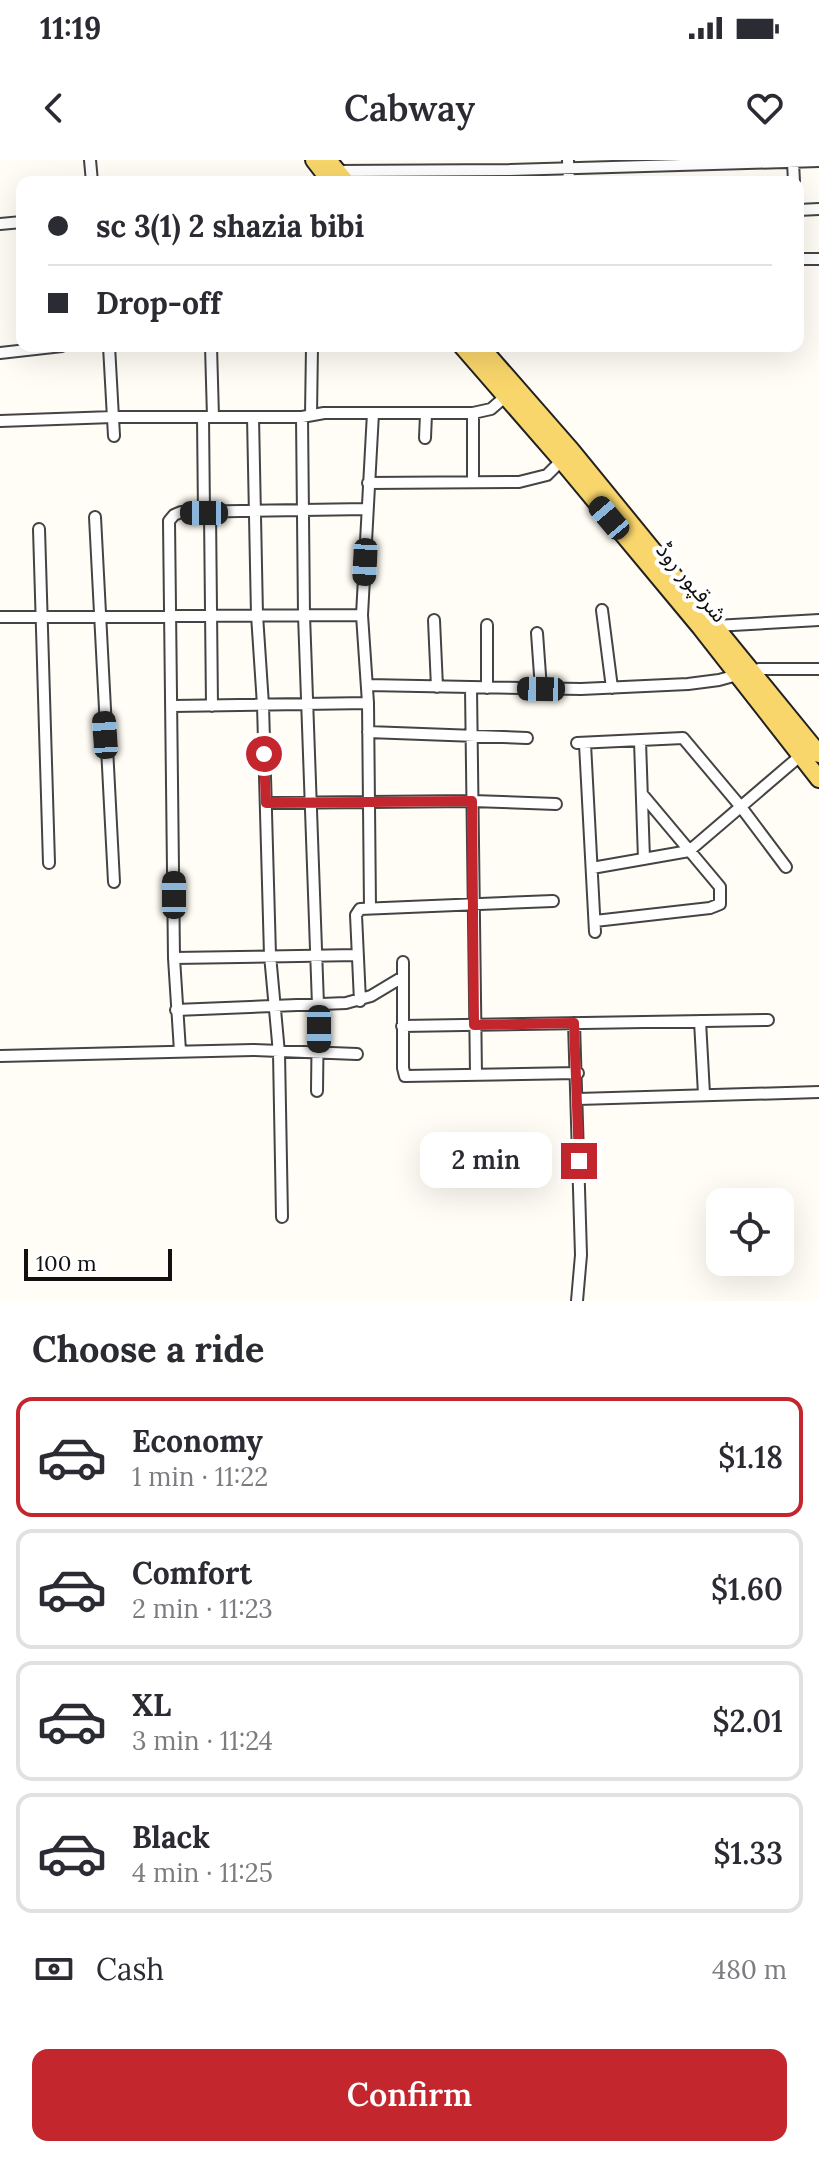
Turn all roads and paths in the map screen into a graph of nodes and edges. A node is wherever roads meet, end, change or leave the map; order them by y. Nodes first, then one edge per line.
1 (314, 160) edge
2 (819, 161) edge
3 (793, 162) junction
4 (568, 164) edge
5 (447, 166) edge
6 (336, 174) edge
7 (794, 176) edge
8 (109, 352) edge
9 (211, 352) edge
10 (312, 352) edge
11 (467, 352) edge
12 (485, 352) edge
13 (506, 396) junction
14 (373, 413) junction
15 (473, 413) junction
16 (426, 414) junction
17 (307, 416) junction
18 (113, 417) junction
19 (208, 417) junction
20 (253, 417) junction
21 (0, 421) edge
22 (114, 436) dead end
23 (425, 438) dead end
24 (567, 456) junction
25 (473, 482) junction
26 (368, 483) junction
27 (367, 509) junction
28 (303, 510) junction
29 (255, 511) junction
30 (207, 513) junction
31 (95, 517) dead end
32 (39, 529) dead end
33 (602, 610) dead end
34 (257, 615) junction
35 (304, 615) junction
36 (362, 615) junction
37 (171, 616) junction
38 (211, 616) junction
39 (0, 617) edge
40 (43, 617) junction
41 (99, 618) junction
42 (434, 620) dead end
43 (819, 620) edge
44 (487, 625) dead end
45 (715, 626) junction
46 (537, 633) dead end
47 (819, 669) edge
48 (745, 673) junction
49 (367, 685) junction
50 (437, 687) junction
51 (471, 688) junction
52 (487, 688) junction
53 (612, 688) junction
54 (541, 689) junction
55 (368, 703) junction
56 (307, 704) junction
57 (263, 705) junction
58 (173, 706) junction
59 (212, 706) junction
60 (368, 732) junction
61 (471, 736) junction
62 (527, 738) dead end
63 (640, 741) junction
64 (819, 754) edge
65 (800, 756) junction
66 (819, 779) edge
67 (642, 794) junction
68 (472, 801) junction
69 (266, 803) junction
70 (370, 803) junction
71 (311, 804) junction
72 (556, 804) dead end
73 (741, 807) junction
74 (689, 851) junction
75 (644, 859) junction
76 (49, 863) dead end
77 (786, 867) dead end
78 (592, 868) junction
79 (114, 882) dead end
80 (553, 901) dead end
81 (473, 906) junction
82 (370, 908) junction
83 (316, 954) junction
84 (270, 955) junction
85 (357, 955) junction
86 (174, 958) junction
87 (403, 962) dead end
88 (401, 978) junction
89 (360, 1001) junction
90 (318, 1005) junction
91 (273, 1006) junction
92 (176, 1010) junction
93 (768, 1020) dead end
94 (700, 1021) junction
95 (574, 1023) junction
96 (474, 1025) junction
97 (402, 1026) junction
98 (180, 1051) junction
99 (279, 1053) junction
100 (319, 1053) junction
101 (357, 1054) dead end
102 (0, 1056) edge
103 (578, 1073) junction
104 (476, 1075) junction
105 (317, 1091) dead end
106 (819, 1092) edge
107 (704, 1094) junction
108 (578, 1099) junction
109 (282, 1217) dead end
110 (577, 1301) edge

1 - 6 main road
2 - 3 street
3 - 4 street
3 - 7 street
4 - 5 street
5 - 6 street
8 - 18 street
9 - 19 street
10 - 17 street
11 - 13 main road, شرقپور روڈ
12 - 24 main road, شرقپور روڈ
13 - 15 street
13 - 24 main road, شرقپور روڈ
14 - 16 street
14 - 17 street
14 - 26 street
15 - 16 street
15 - 25 street
16 - 23 street
17 - 20 street
17 - 28 street
18 - 19 street
18 - 21 street
18 - 22 street
19 - 20 street
19 - 30 street
20 - 29 street
24 - 25 street
24 - 45 main road, شرقپور روڈ
24 - 48 main road, شرقپور روڈ
25 - 26 street
26 - 27 street
27 - 28 street
27 - 36 street
28 - 29 street
28 - 35 street
29 - 30 street
29 - 34 street
30 - 37 street
30 - 38 street
31 - 41 street
32 - 40 street
33 - 53 street
34 - 35 street
34 - 38 street
34 - 57 street
35 - 36 street
35 - 56 street
36 - 49 street
37 - 38 street
37 - 41 street
37 - 58 street
38 - 59 street
39 - 40 street
40 - 41 street
40 - 76 street
41 - 79 street
42 - 50 street
43 - 45 street
44 - 52 street
45 - 48 main road, شرقپور روڈ
46 - 54 street
47 - 48 street
48 - 53 street
48 - 64 main road, شرقپور روڈ
48 - 65 main road, شرقپور روڈ
49 - 50 street
49 - 55 street
50 - 51 street
51 - 52 street
51 - 61 street
52 - 54 street
53 - 54 street
55 - 56 street
55 - 60 street
56 - 57 street
56 - 71 street
57 - 59 street
57 - 69 street
58 - 59 street
58 - 86 street
60 - 61 street
60 - 70 street
61 - 62 street
61 - 68 street
63 - 67 street
63 - 73 street
63 - 78 street
65 - 66 main road, شرقپور روڈ
65 - 73 street
67 - 74 street
67 - 75 street
68 - 70 street
68 - 72 street
68 - 81 street
69 - 71 street
69 - 84 street
70 - 71 street
70 - 82 street
71 - 83 street
73 - 74 street
73 - 77 street
74 - 75 street
74 - 78 street
75 - 78 street
80 - 81 street
81 - 82 street
81 - 96 street
82 - 85 street
83 - 84 street
83 - 85 street
83 - 90 street
84 - 86 street
84 - 91 street
85 - 89 street
86 - 92 street
87 - 88 street
88 - 89 street
88 - 97 street
89 - 90 street
90 - 91 street
90 - 100 street
91 - 92 street
91 - 99 street
92 - 98 street
93 - 94 street
94 - 95 street
94 - 107 street
95 - 96 street
95 - 103 street
96 - 97 street
96 - 104 street
97 - 104 street
98 - 99 street
98 - 102 street
99 - 100 street
99 - 109 street
100 - 101 street
100 - 105 street
103 - 104 street
103 - 108 street
106 - 107 street
107 - 108 street
108 - 110 street

